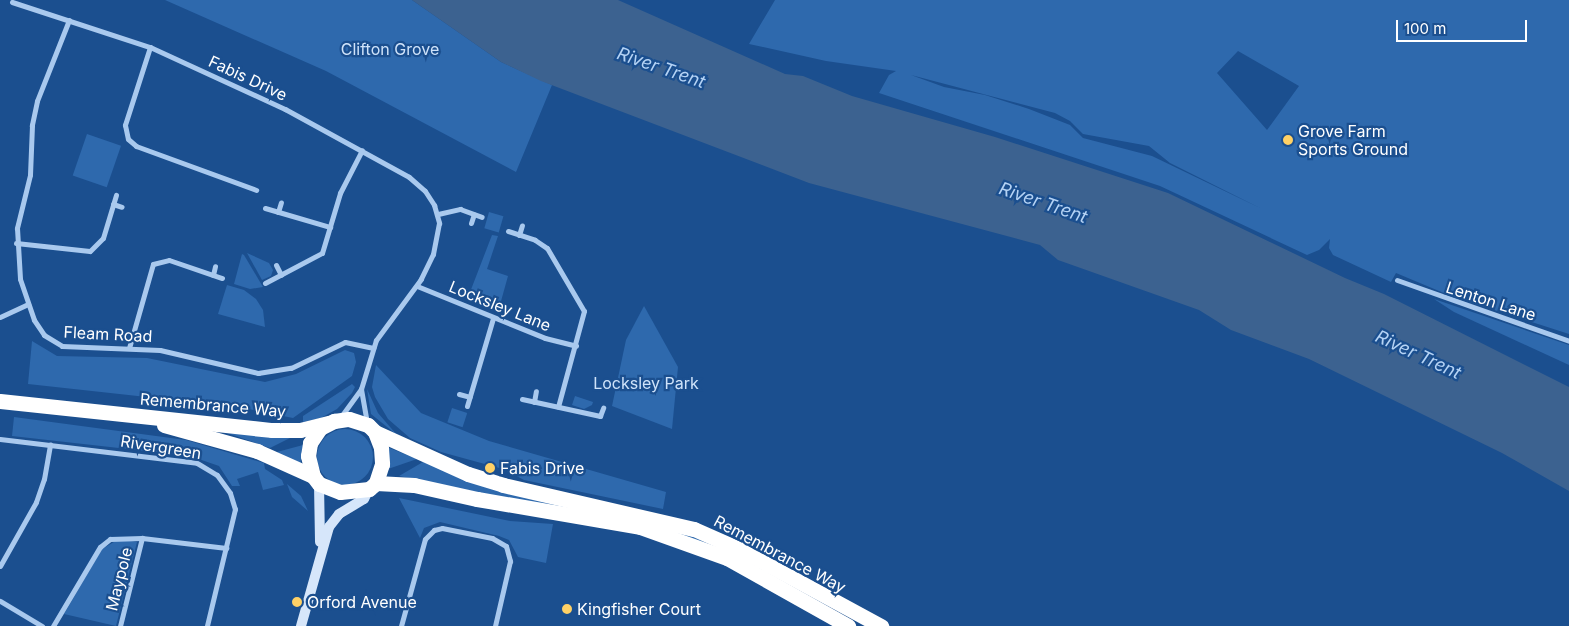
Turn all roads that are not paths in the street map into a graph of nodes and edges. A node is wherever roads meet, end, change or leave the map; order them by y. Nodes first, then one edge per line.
1 (12, 2) dead end
2 (24, 3) edge
3 (68, 20) junction
4 (150, 48) junction
5 (362, 150) junction
6 (247, 178) dead end
7 (244, 186) junction
8 (256, 190) dead end
9 (116, 195) dead end
10 (281, 202) dead end
11 (113, 204) junction
12 (122, 207) dead end
13 (266, 208) dead end
14 (278, 212) junction
15 (438, 214) junction
16 (474, 214) junction
17 (482, 217) dead end
18 (471, 223) dead end
19 (522, 225) dead end
20 (330, 227) junction
21 (508, 231) dead end
22 (519, 235) junction
23 (16, 243) junction
24 (276, 264) dead end
25 (215, 266) dead end
26 (212, 275) junction
27 (281, 275) junction
28 (222, 278) dead end
29 (1397, 280) dead end
30 (265, 283) dead end
31 (417, 286) junction
32 (28, 304) junction
33 (0, 317) edge
34 (493, 318) junction
35 (1569, 341) edge
36 (576, 346) junction
37 (129, 348) junction
38 (373, 348) junction
39 (361, 389) junction
40 (536, 391) dead end
41 (459, 394) dead end
42 (470, 397) junction
43 (522, 399) dead end
44 (0, 401) edge
45 (534, 402) junction
46 (467, 406) dead end
47 (558, 407) junction
48 (602, 408) dead end
49 (124, 415) junction
50 (334, 421) junction
51 (372, 429) junction
52 (0, 439) edge
53 (50, 445) junction
54 (316, 480) junction
55 (373, 486) junction
56 (142, 538) junction
57 (226, 548) junction
58 (320, 550) junction
59 (0, 566) edge
60 (0, 601) edge
61 (42, 626) edge
62 (53, 626) edge
63 (120, 626) edge
64 (207, 626) edge
65 (301, 626) edge
66 (401, 626) edge
67 (495, 626) edge
68 (848, 626) edge
69 (881, 626) edge

1 - 2 street, Fabis Drive
2 - 3 street, Fabis Drive
3 - 4 street, Fabis Drive
3 - 23 street, Fleam Road
4 - 5 street, Fabis Drive
4 - 7 street
5 - 15 street, Fabis Drive
5 - 20 street
6 - 7 street
7 - 8 street
9 - 11 street
10 - 14 street
11 - 12 street
11 - 23 street
13 - 14 street
14 - 20 street
15 - 16 street
15 - 31 street
16 - 17 street
16 - 18 street
19 - 22 street
20 - 27 street
21 - 22 street
22 - 36 street
23 - 32 street, Fleam Road
24 - 27 street
25 - 26 street
26 - 28 street
26 - 37 street
27 - 30 street
29 - 35 street, Lenton Lane
31 - 34 street, Locksley Lane
31 - 38 street
32 - 33 street
32 - 37 street, Fleam Road
34 - 36 street, Locksley Lane
34 - 42 street
36 - 47 street
37 - 38 street, Fleam Road
38 - 39 street
39 - 50 street
39 - 51 street
40 - 45 street
41 - 42 street
42 - 46 street
43 - 45 street
44 - 49 highway, Remembrance Way
45 - 47 street
47 - 48 street
49 - 50 highway, Remembrance Way
49 - 54 highway, Remembrance Way
50 - 51 highway
50 - 54 highway
51 - 55 highway
51 - 69 highway, Remembrance Way
52 - 53 street, Rivergreen
53 - 57 street, Rivergreen
53 - 59 street
54 - 55 highway
54 - 58 street
55 - 58 street
55 - 68 highway, Remembrance Way
56 - 57 street
56 - 62 street
56 - 63 street, Maypole
57 - 64 street, Rivergreen
58 - 65 street
60 - 61 street
66 - 67 street

